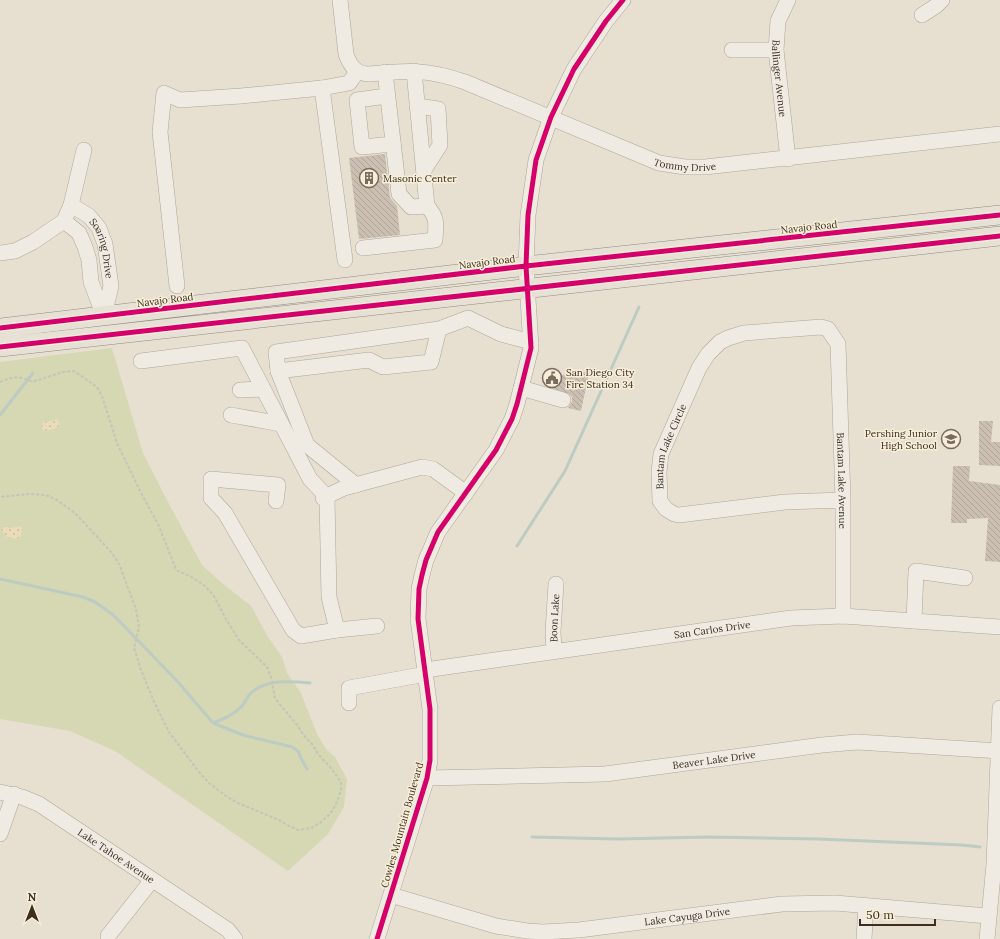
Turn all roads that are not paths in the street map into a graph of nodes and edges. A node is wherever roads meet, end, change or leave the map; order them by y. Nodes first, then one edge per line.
1 (340, 0) edge
2 (623, 0) edge
3 (788, 0) edge
4 (942, 0) edge
5 (922, 15) dead end
6 (732, 50) dead end
7 (776, 50) junction
8 (414, 71) junction
9 (357, 72) junction
10 (385, 72) junction
11 (322, 88) junction
12 (387, 96) junction
13 (551, 117) junction
14 (1000, 134) edge
15 (393, 144) junction
16 (84, 150) dead end
17 (788, 159) junction
18 (71, 205) junction
19 (427, 206) junction
20 (1000, 215) edge
21 (64, 221) junction
22 (1000, 236) edge
23 (363, 248) dead end
24 (106, 252) junction
25 (0, 253) edge
26 (88, 256) junction
27 (345, 260) dead end
28 (526, 266) junction
29 (177, 286) dead end
30 (528, 287) junction
31 (104, 316) junction
32 (0, 328) edge
33 (439, 329) junction
34 (0, 340) edge
35 (530, 342) junction
36 (838, 344) joint
37 (0, 347) edge
38 (141, 361) dead end
39 (278, 371) junction
40 (521, 388) junction
41 (263, 389) junction
42 (240, 390) dead end
43 (563, 400) dead end
44 (231, 415) dead end
45 (282, 424) junction
46 (356, 485) junction
47 (466, 493) junction
48 (325, 498) junction
49 (843, 500) junction
50 (276, 501) dead end
51 (966, 578) dead end
52 (556, 584) dead end
53 (843, 616) junction
54 (914, 621) junction
55 (377, 626) dead end
56 (1000, 627) edge
57 (336, 630) junction
58 (554, 651) junction
59 (426, 672) junction
60 (349, 703) dead end
61 (1000, 708) edge
62 (999, 751) edge
63 (427, 778) junction
64 (7, 793) edge
65 (0, 834) edge
66 (152, 880) junction
67 (391, 895) junction
68 (866, 906) junction
69 (988, 916) junction
70 (232, 934) edge
71 (108, 936) dead end
72 (377, 939) edge
73 (864, 939) edge
74 (987, 939) edge

1 - 9 street
2 - 13 street, Cowles Mountain Boulevard
3 - 7 street, Ballinger Avenue
4 - 5 street
6 - 7 street
7 - 17 street, Ballinger Avenue
8 - 10 street, Tommy Drive
8 - 13 street, Tommy Drive
8 - 19 street
9 - 10 street, Tommy Drive
9 - 11 street
10 - 12 street
11 - 27 street
11 - 29 street
12 - 15 street
12 - 15 street
13 - 17 street, Tommy Drive
13 - 28 street, Cowles Mountain Boulevard
14 - 17 street, Tommy Drive
15 - 19 street
16 - 18 street
18 - 21 street
18 - 24 street, Soaring Drive
19 - 23 street
20 - 28 main road, Navajo Road
21 - 25 street
21 - 26 street, Soaring Drive
22 - 30 main road
24 - 26 street
24 - 31 street, Soaring Drive
26 - 31 street, Soaring Drive
28 - 30 street, Cowles Mountain Boulevard
28 - 31 main road, Navajo Road
30 - 35 street, Cowles Mountain Boulevard
30 - 37 main road
31 - 32 main road, Navajo Road
31 - 34 main road
33 - 35 street
33 - 39 street
33 - 39 street
35 - 40 street, Cowles Mountain Boulevard
36 - 49 street, Bantam Lake Avenue
36 - 49 street, Bantam Lake Circle
38 - 41 street
39 - 46 street
40 - 43 street
40 - 47 street, Cowles Mountain Boulevard
41 - 42 street
41 - 45 street
44 - 45 street
45 - 48 street
46 - 47 street
46 - 48 street
47 - 59 street, Cowles Mountain Boulevard
48 - 57 street
49 - 53 street, Bantam Lake Avenue
50 - 57 street
51 - 54 street
52 - 58 street, Boon Lake
53 - 54 street, San Carlos Drive
53 - 58 street, San Carlos Drive
54 - 56 street, San Carlos Drive
55 - 57 street
58 - 59 street, San Carlos Drive
59 - 60 street, San Carlos Drive
59 - 63 street, Cowles Mountain Boulevard
61 - 62 street
62 - 63 street, Beaver Lake Drive
62 - 69 street
63 - 67 street, Cowles Mountain Boulevard
64 - 65 street
64 - 66 street, Lake Tahoe Avenue
66 - 70 street, Lake Tahoe Avenue
66 - 71 street
67 - 68 street, Lake Cayuga Drive
67 - 72 street, Cowles Mountain Boulevard
68 - 69 street, Lake Cayuga Drive
68 - 73 street
69 - 74 street

